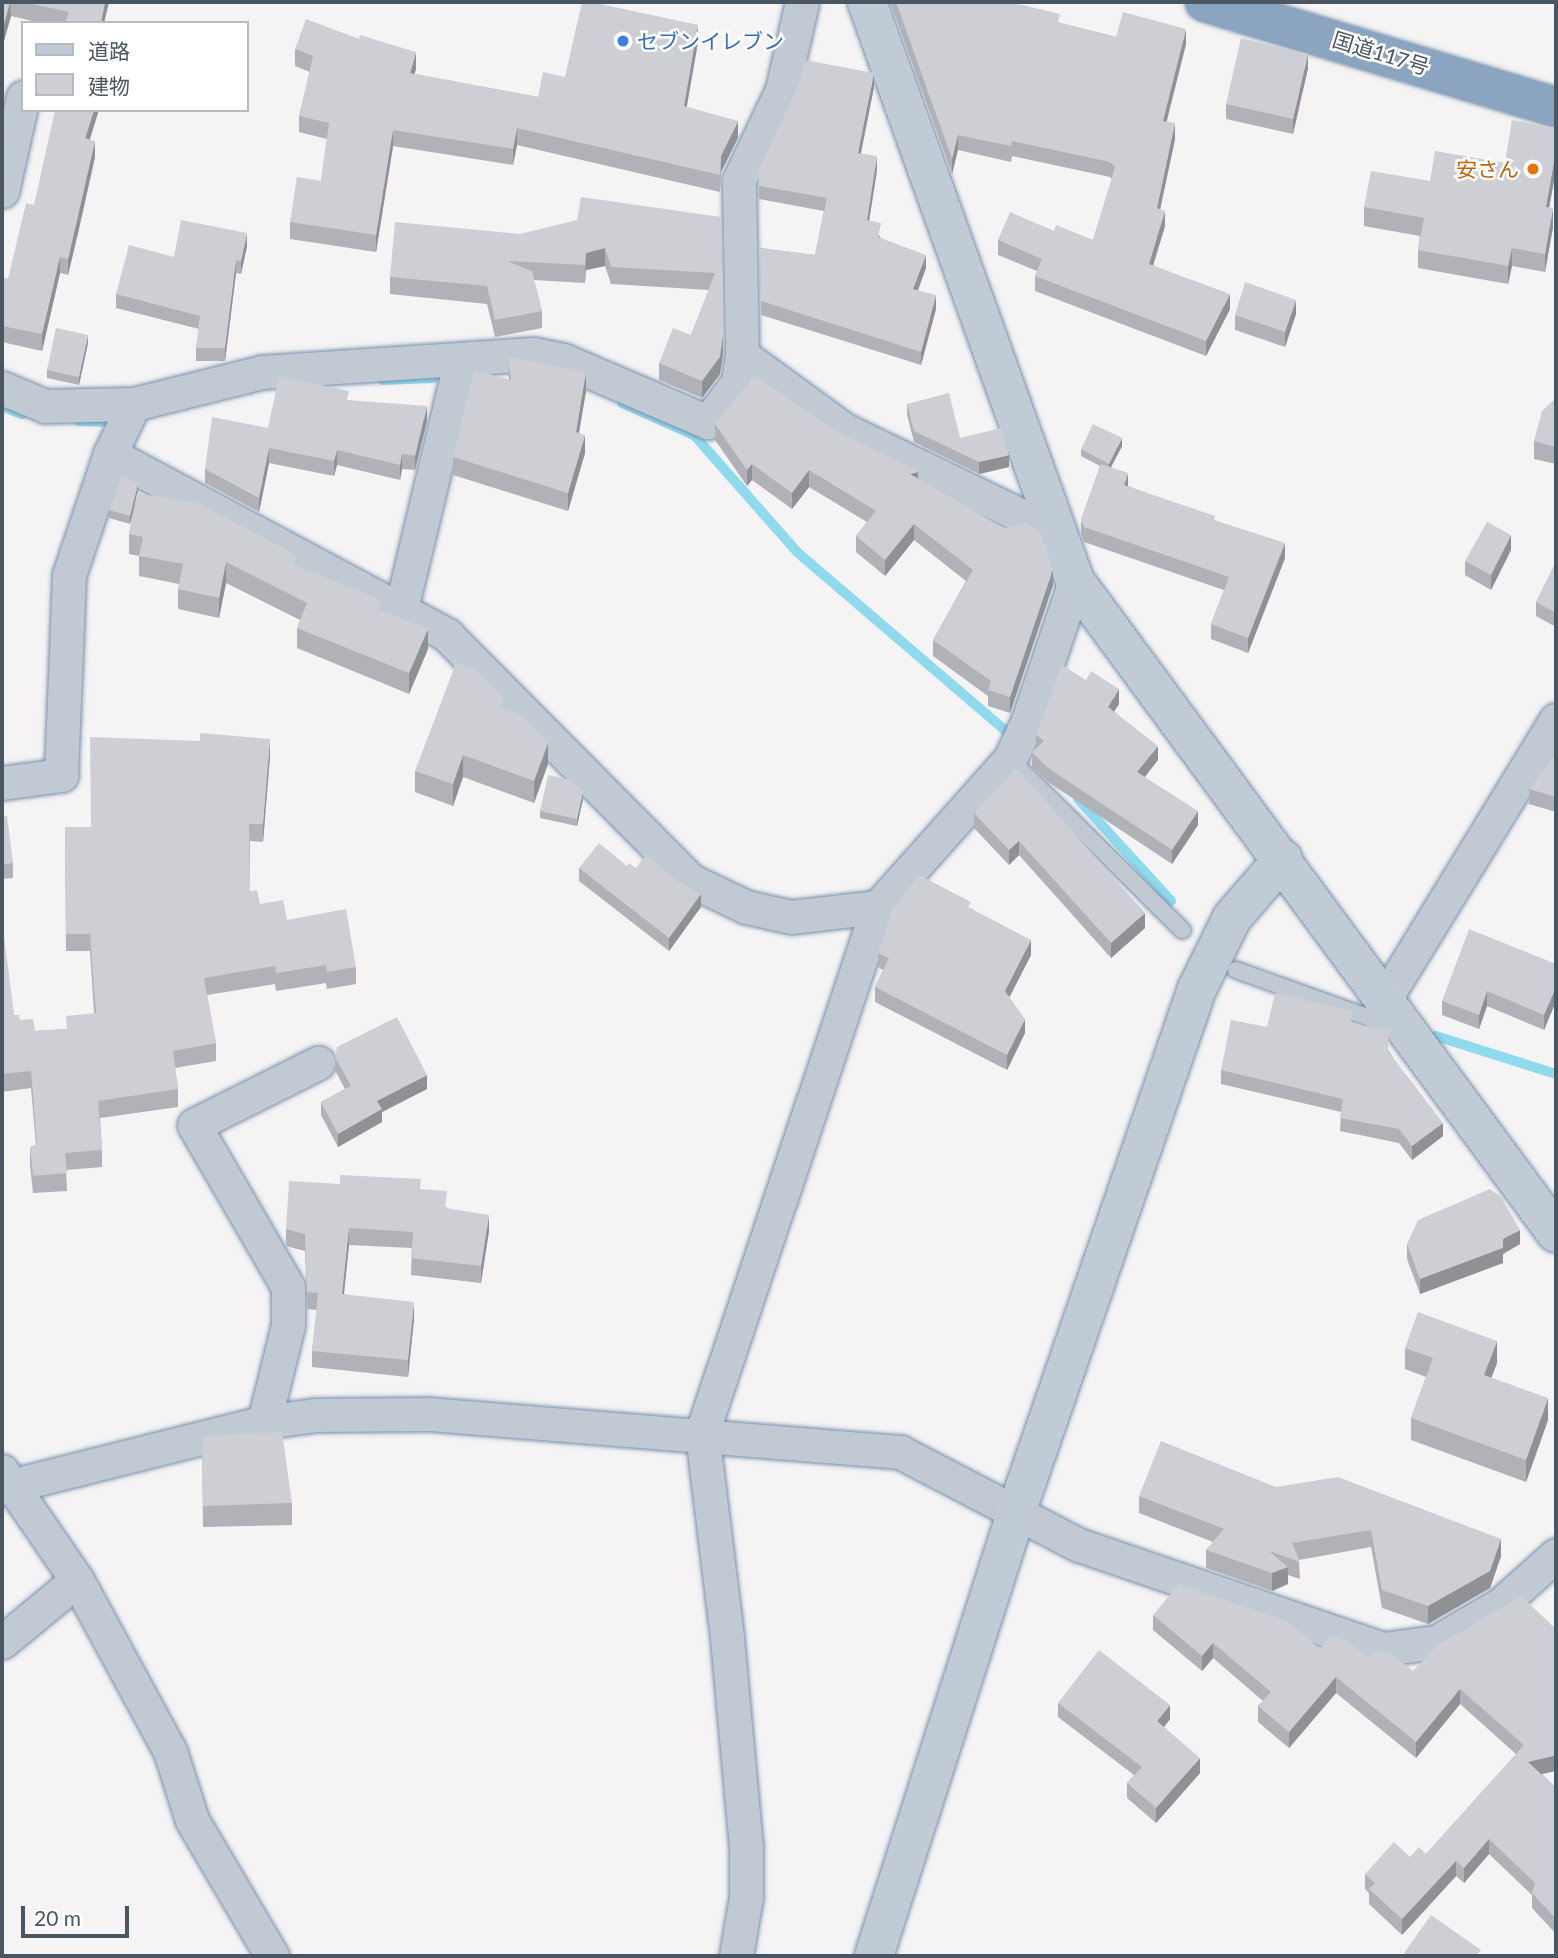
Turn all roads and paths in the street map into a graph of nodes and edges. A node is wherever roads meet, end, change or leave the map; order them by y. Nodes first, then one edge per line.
1 (802, 2) edge
2 (867, 2) edge
3 (1205, 2) edge
4 (21, 106) edge
5 (1556, 107) edge
6 (2, 191) edge
7 (742, 355) junction
8 (461, 360) junction
9 (2, 388) edge
10 (134, 404) junction
11 (110, 454) junction
12 (1059, 534) junction
13 (1075, 582) junction
14 (401, 609) junction
15 (1553, 735) edge
16 (1017, 743) junction
17 (2, 783) edge
18 (1283, 859) junction
19 (878, 908) junction
20 (1182, 930) dead end
21 (1236, 970) dead end
22 (1386, 997) junction
23 (1408, 1032) junction
24 (318, 1063) dead end
25 (1556, 1233) edge
26 (264, 1422) junction
27 (702, 1433) junction
28 (5, 1482) edge
29 (1017, 1510) junction
30 (1556, 1555) edge
31 (78, 1580) junction
32 (2, 1642) edge
33 (272, 1956) edge
34 (736, 1956) edge
35 (874, 1956) edge

1 - 7 street
2 - 12 street
3 - 5 highway, 国道117号
4 - 6 street
7 - 8 street
7 - 12 street
8 - 10 street
8 - 14 street
9 - 10 street
10 - 11 street
11 - 14 street
11 - 17 street
12 - 13 street
13 - 16 street
13 - 18 street
14 - 19 street
15 - 22 street
16 - 19 street
16 - 20 lane
18 - 22 street
18 - 29 street
19 - 27 street
21 - 23 lane
22 - 23 street
23 - 25 street
24 - 26 street
26 - 27 street
26 - 28 street
27 - 29 street
27 - 34 street
28 - 31 street
29 - 30 street
29 - 35 street
31 - 32 street
31 - 33 street

